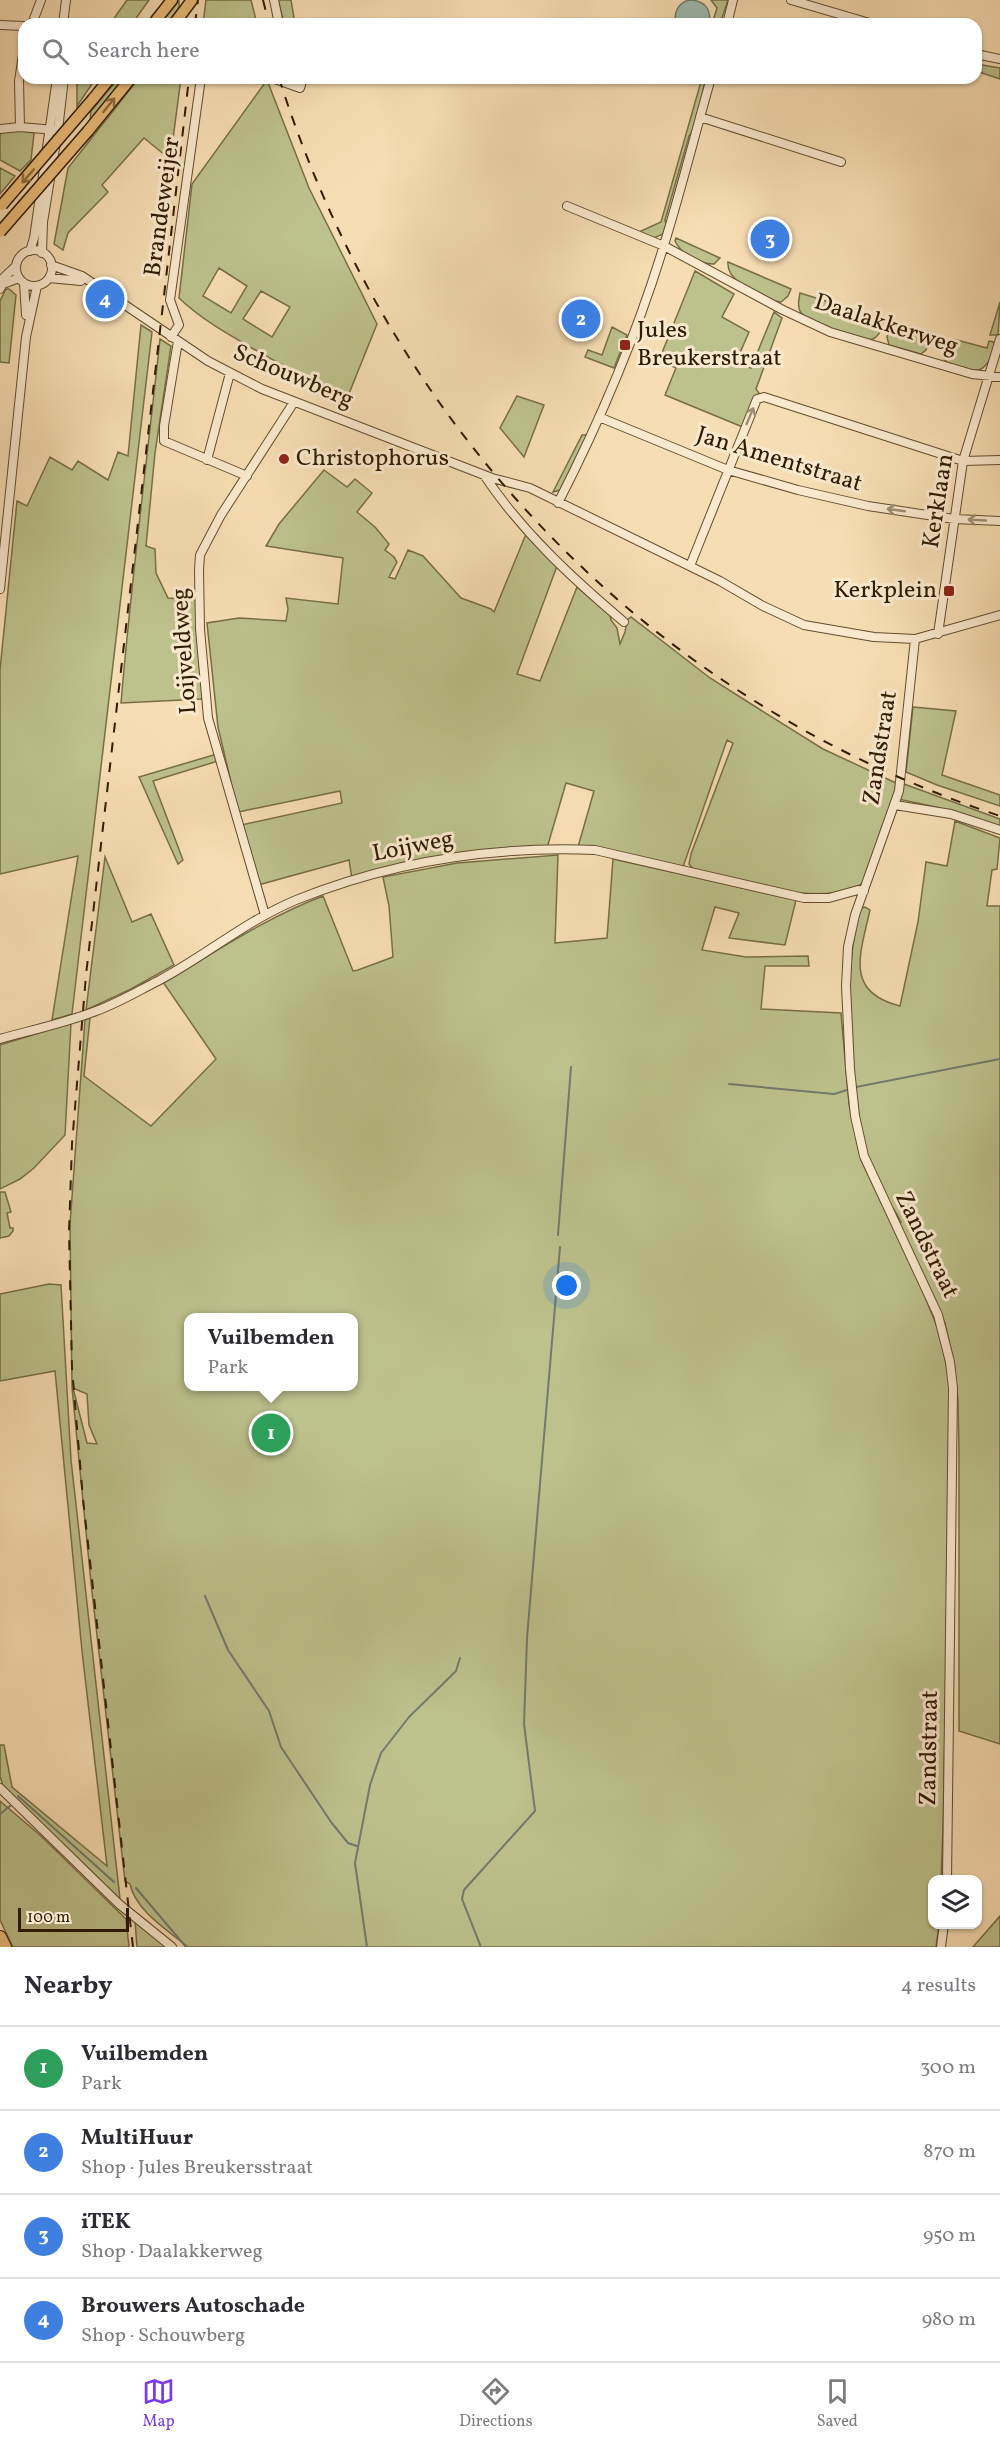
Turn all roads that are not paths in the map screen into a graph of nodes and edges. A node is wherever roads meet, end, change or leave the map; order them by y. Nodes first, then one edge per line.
1 (41, 0) edge
2 (66, 0) edge
3 (172, 0) edge
4 (192, 0) edge
5 (274, 0) edge
6 (734, 0) edge
7 (791, 0) edge
8 (34, 18) edge
9 (64, 18) edge
10 (158, 18) edge
11 (178, 18) edge
12 (278, 18) edge
13 (729, 18) edge
14 (852, 18) edge
15 (0, 25) edge
16 (18, 26) edge
17 (982, 55) edge
18 (1000, 59) edge
19 (19, 84) edge
20 (57, 84) edge
21 (63, 84) edge
22 (105, 84) edge
23 (126, 84) edge
24 (200, 84) edge
25 (289, 84) edge
26 (301, 84) edge
27 (709, 84) edge
28 (700, 117) junction
29 (20, 127) junction
30 (0, 129) edge
31 (55, 130) junction
32 (841, 162) dead end
33 (1, 206) edge
34 (567, 206) dead end
35 (0, 232) edge
36 (664, 246) junction
37 (30, 251) junction
38 (42, 253) junction
39 (51, 265) junction
40 (16, 266) junction
41 (48, 278) junction
42 (0, 280) edge
43 (22, 281) junction
44 (37, 286) junction
45 (102, 288) junction
46 (0, 289) edge
47 (26, 337) junction
48 (174, 339) junction
49 (1000, 339) edge
50 (230, 373) junction
51 (990, 376) junction
52 (1000, 376) edge
53 (294, 402) junction
54 (599, 417) junction
55 (207, 460) junction
56 (1000, 460) edge
57 (963, 461) junction
58 (728, 470) junction
59 (484, 475) junction
60 (247, 476) junction
61 (558, 503) junction
62 (954, 519) junction
63 (1000, 521) edge
64 (690, 566) junction
65 (0, 589) edge
66 (1000, 615) edge
67 (624, 622) dead end
68 (938, 634) junction
69 (915, 639) junction
70 (895, 806) junction
71 (1000, 831) edge
72 (864, 891) junction
73 (265, 915) junction
74 (0, 1039) edge
75 (0, 1788) edge
76 (947, 1875) edge
77 (943, 1929) edge
78 (0, 1937) edge
79 (5, 1947) edge
80 (172, 1947) edge
81 (941, 1947) edge

1 - 8 street
2 - 9 street
3 - 10 main road
4 - 11 main road
5 - 12 street
6 - 13 street
7 - 14 street
15 - 16 street
17 - 18 street
19 - 29 street
20 - 31 street
21 - 31 street
22 -> 33 main road, bridge
35 -> 23 main road, bridge
24 - 48 street, Brandeweijer
25 - 26 street
27 - 28 street
28 - 32 street
28 - 36 street
29 - 30 street
29 - 31 street
31 - 37 street
31 - 38 street
34 - 36 street, Daalakkerweg
36 - 51 street, Daalakkerweg
36 - 54 street
37 - 38 street
37 - 40 street
38 - 39 street
39 - 41 street
39 - 45 street, Schouwberg
40 - 42 street
40 - 43 street
41 - 44 street
41 - 45 street, Schouwberg
43 - 44 street
43 - 46 street
43 - 47 street
44 - 47 street
45 - 48 street, Schouwberg
47 - 65 street
48 - 50 street, Schouwberg
48 - 55 street
49 - 51 street, Kerklaan
50 - 53 street, Schouwberg
50 - 55 street
51 - 52 street, Daalakkerweg
51 - 57 street, Kerklaan
53 - 59 street, Schouwberg
53 - 60 street, Loijveldweg
54 - 58 street, Jan Amentstraat
54 - 61 street
55 - 60 street
56 - 57 street
58 -> 57 street
57 - 62 street, Kerklaan
62 -> 58 street, Jan Amentstraat
58 - 64 street
59 - 61 street, Schouwberg
59 - 67 street
60 - 73 street, Loijveldweg
61 - 64 street, Schouwberg
63 -> 62 street, Jan Amentstraat
62 - 68 street, Kerklaan
64 - 69 street, Schouwberg
66 - 68 street, Schouwberg
68 - 69 street, Schouwberg
69 - 70 street, Zandstraat
70 - 71 street
70 - 72 street, Zandstraat
72 - 73 street, Loijweg
72 - 76 street, Zandstraat
73 - 74 street, Loijweg
75 - 80 street
77 - 81 street
78 - 79 highway

